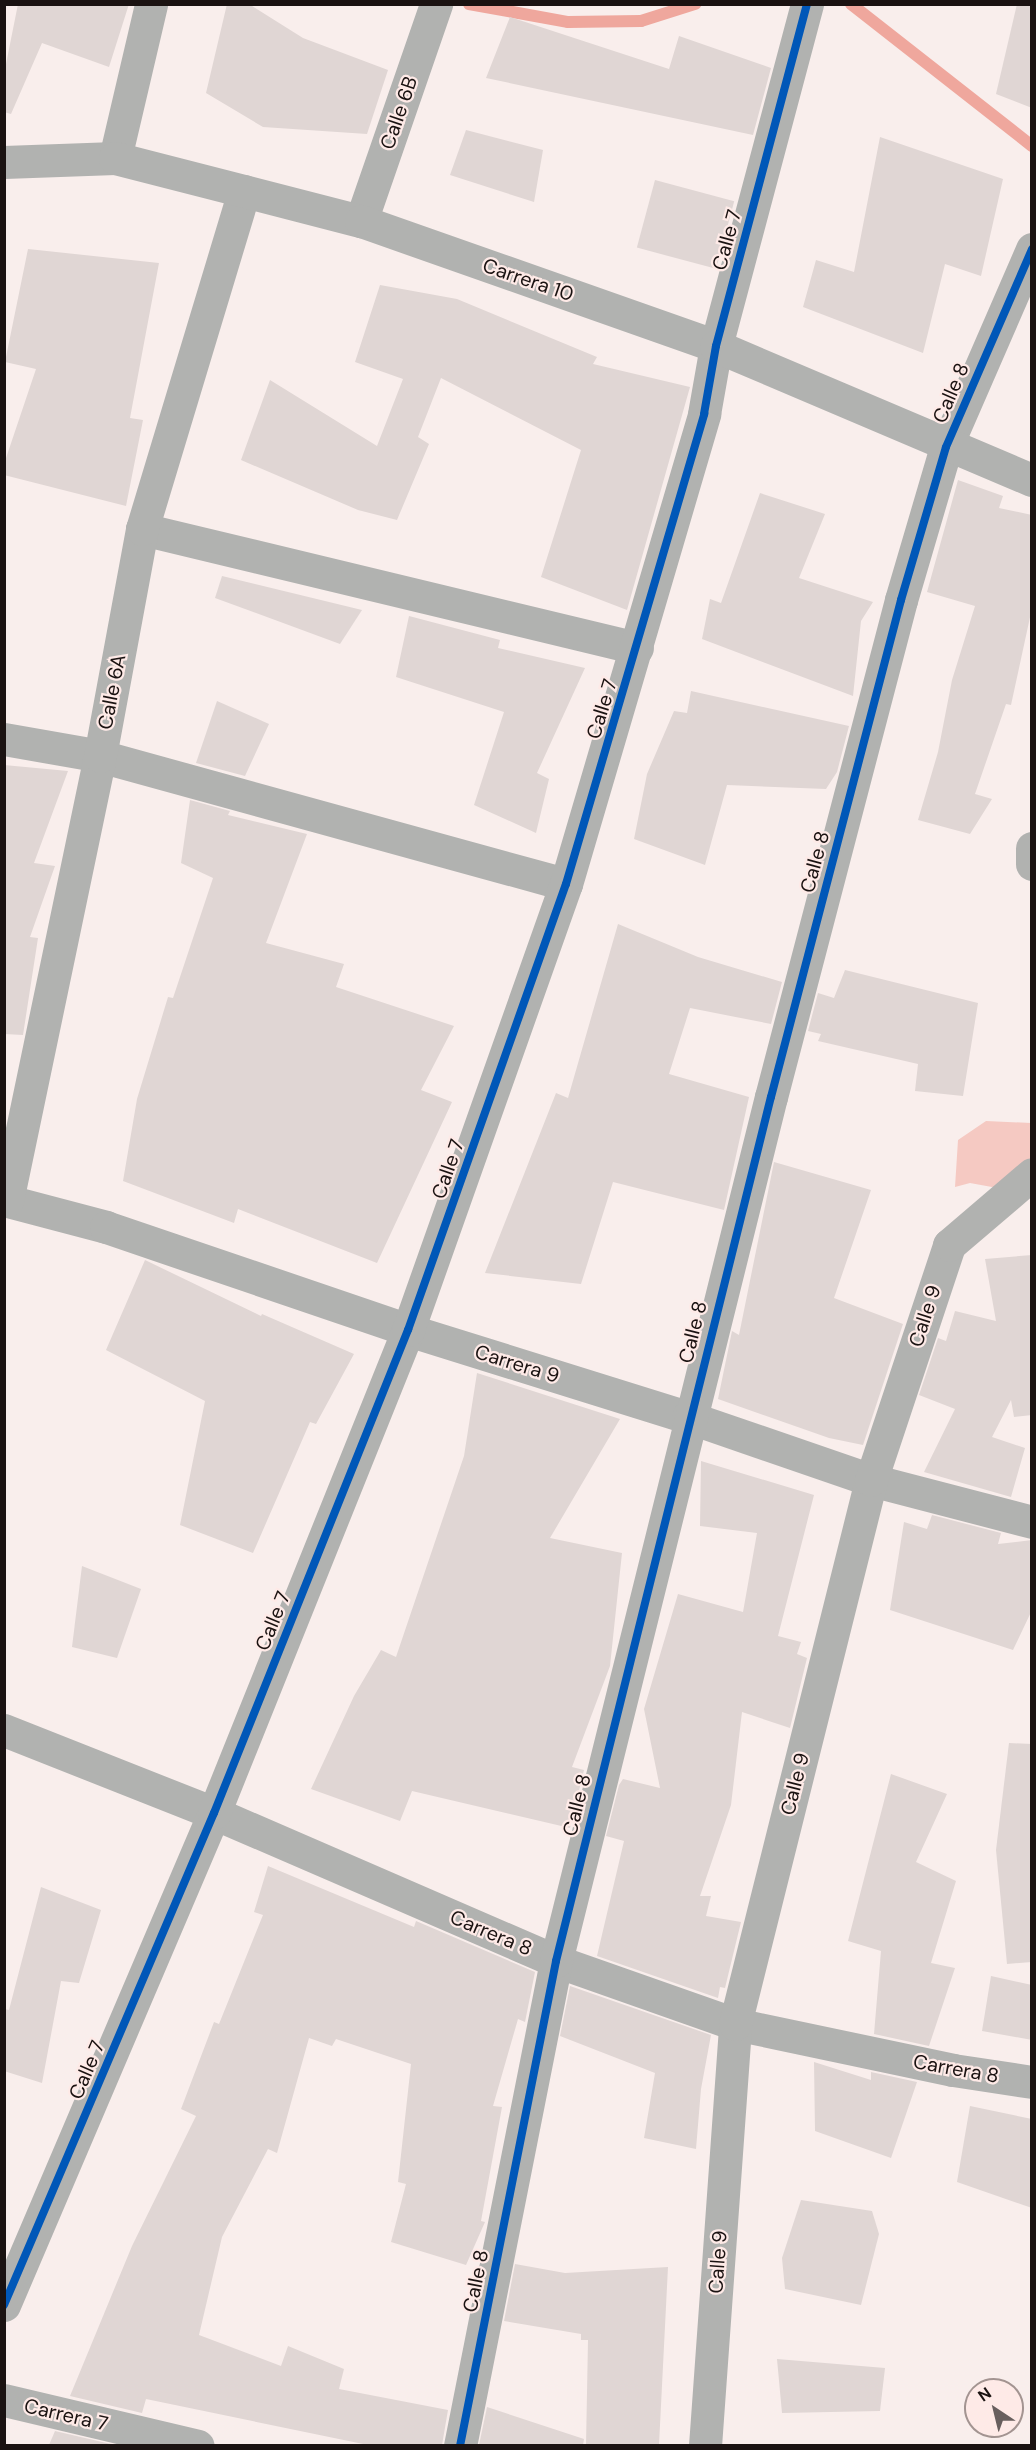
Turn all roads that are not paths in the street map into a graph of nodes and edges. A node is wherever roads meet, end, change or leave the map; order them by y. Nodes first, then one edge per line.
1 (151, 4) edge
2 (435, 8) edge
3 (806, 10) edge
4 (115, 158) junction
5 (4, 162) edge
6 (244, 191) junction
7 (362, 221) junction
8 (1032, 249) edge
9 (716, 346) junction
10 (946, 447) junction
11 (1032, 480) edge
12 (142, 529) junction
13 (637, 648) junction
14 (4, 739) edge
15 (100, 756) junction
16 (1032, 848) edge
17 (1032, 864) edge
18 (566, 884) junction
19 (1032, 1174) edge
20 (6, 1200) edge
21 (408, 1330) junction
22 (688, 1417) junction
23 (871, 1480) junction
24 (1032, 1522) edge
25 (4, 1730) edge
26 (214, 1813) junction
27 (556, 1961) junction
28 (735, 2024) junction
29 (1032, 2082) edge
30 (4, 2305) edge
31 (4, 2400) edge
32 (198, 2445) edge
33 (460, 2445) edge
34 (705, 2445) edge

1 - 4 street
2 - 7 street, Calle 6B
3 - 9 street, Calle 7
4 - 5 street, Carrera 10
4 - 6 street, Carrera 10
6 - 7 street, Carrera 10
6 - 12 street, Calle 6A
7 - 9 street, Carrera 10
8 - 10 street, Calle 8
9 - 10 street, Carrera 10
9 - 13 street, Calle 7
10 - 11 street, Carrera 10
10 - 22 street, Calle 8
12 - 13 street
12 - 15 street, Calle 6A
13 - 18 street, Calle 7
14 - 15 street
15 - 18 street
15 - 20 street, Calle 6A
16 - 17 street
18 - 21 street, Calle 7
19 - 23 street, Calle 9
20 - 21 street, Carrera 9
21 - 22 street, Carrera 9
21 - 26 street, Calle 7
22 - 23 street, Carrera 9
22 - 27 street, Calle 8
23 - 24 street, Carrera 9
23 - 28 street, Calle 9
25 - 26 street, Carrera 8
26 - 27 street, Carrera 8
26 - 30 street, Calle 7
27 - 28 street, Carrera 8
27 - 33 street, Calle 8
28 - 29 street, Carrera 8
28 - 34 street, Calle 9
31 - 32 street, Carrera 7

